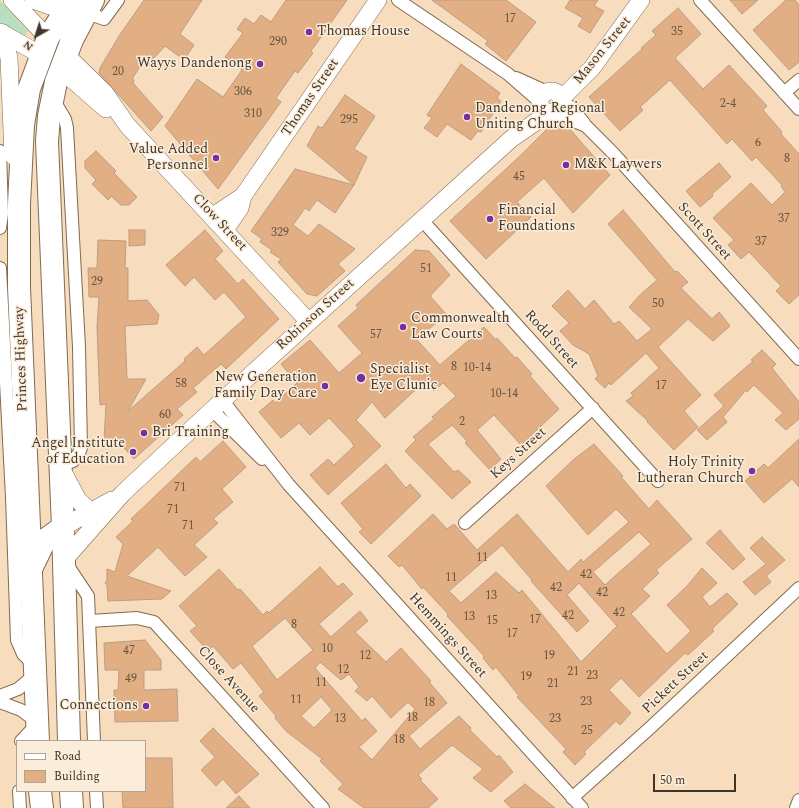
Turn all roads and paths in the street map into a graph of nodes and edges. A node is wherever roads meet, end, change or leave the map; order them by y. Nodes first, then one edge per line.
1 (12, 0) edge
2 (33, 0) edge
3 (118, 0) edge
4 (378, 0) edge
5 (398, 0) edge
6 (635, 0) edge
7 (642, 0) edge
8 (700, 0) edge
9 (79, 6) edge
10 (1, 32) edge
11 (44, 46) junction
12 (587, 61) joint
13 (63, 63) junction
14 (5, 67) edge
15 (799, 80) edge
16 (784, 93) junction
17 (52, 98) junction
18 (551, 102) junction
19 (799, 109) edge
20 (0, 151) edge
21 (243, 196) junction
22 (19, 204) junction
23 (213, 216) junction
24 (421, 219) junction
25 (0, 228) edge
26 (225, 230) junction
27 (0, 268) edge
28 (52, 289) junction
29 (20, 304) junction
30 (309, 322) junction
31 (799, 359) edge
32 (217, 405) junction
33 (593, 408) junction
34 (60, 473) junction
35 (658, 481) dead end
36 (27, 492) junction
37 (123, 494) junction
38 (91, 512) junction
39 (465, 523) dead end
40 (63, 527) junction
41 (64, 560) junction
42 (30, 572) junction
43 (799, 588) edge
44 (90, 621) junction
45 (35, 670) junction
46 (0, 696) edge
47 (0, 702) edge
48 (37, 729) edge
49 (22, 740) edge
50 (69, 740) edge
51 (94, 740) edge
52 (19, 792) edge
53 (40, 792) edge
54 (71, 792) edge
55 (96, 792) edge
56 (572, 798) junction
57 (799, 800) edge
58 (20, 808) edge
59 (42, 808) edge
60 (72, 808) edge
61 (97, 808) edge
62 (323, 808) edge
63 (582, 808) edge
64 (796, 808) edge

1 - 11 street, Clow Street
2 - 9 street
3 - 9 street
4 - 21 street, Thomas Street
5 - 18 street, Scott Street
6 - 12 street, Mason Street
7 - 18 street, Mason Street
8 - 16 street
9 - 11 highway, Princes Highway
9 - 13 highway
10 - 11 street, Clow Street
10 - 14 street
11 - 13 highway, Clow Street
11 - 22 highway, Princes Highway
12 - 18 street, Robinson Street
13 - 17 highway
13 - 23 street, Clow Street
14 - 22 street
15 - 16 street
16 - 19 street
17 - 28 highway
17 - 34 street
18 - 24 street, Robinson Street
18 - 31 street, Scott Street
20 - 25 street
21 - 23 street, Thomas Street
21 - 26 street, Thomas Street
22 - 29 highway, Princes Highway
23 - 26 street, Clow Street
24 - 30 street, Robinson Street
24 - 33 street, Rodd Street
26 - 30 street, Clow Street
27 - 45 street, Princes Highway
28 - 29 highway
28 - 34 highway
29 - 36 highway, Princes Highway
30 - 32 street, Robinson Street
32 - 37 street, Robinson Street
32 - 56 street, Hemmings Street
33 - 35 street, Rodd Street
33 - 39 street, Keys Street
34 - 36 highway
34 - 38 street
34 - 40 highway
36 - 42 highway, Princes Highway
37 - 38 street, Robinson Street
37 - 41 street, Robinson Street
38 - 40 street, Robinson Street
40 - 41 highway
40 - 42 highway
41 - 44 street
41 - 50 highway
42 - 45 highway, Princes Highway
43 - 56 street, Pickett Street
44 - 51 street
44 - 62 street, Close Avenue
45 - 46 street
45 - 48 highway, Princes Highway
47 - 48 street
48 - 49 street
52 - 58 street
53 - 59 highway
54 - 60 highway
55 - 61 street
56 - 63 street, Hemmings Street
57 - 64 street

